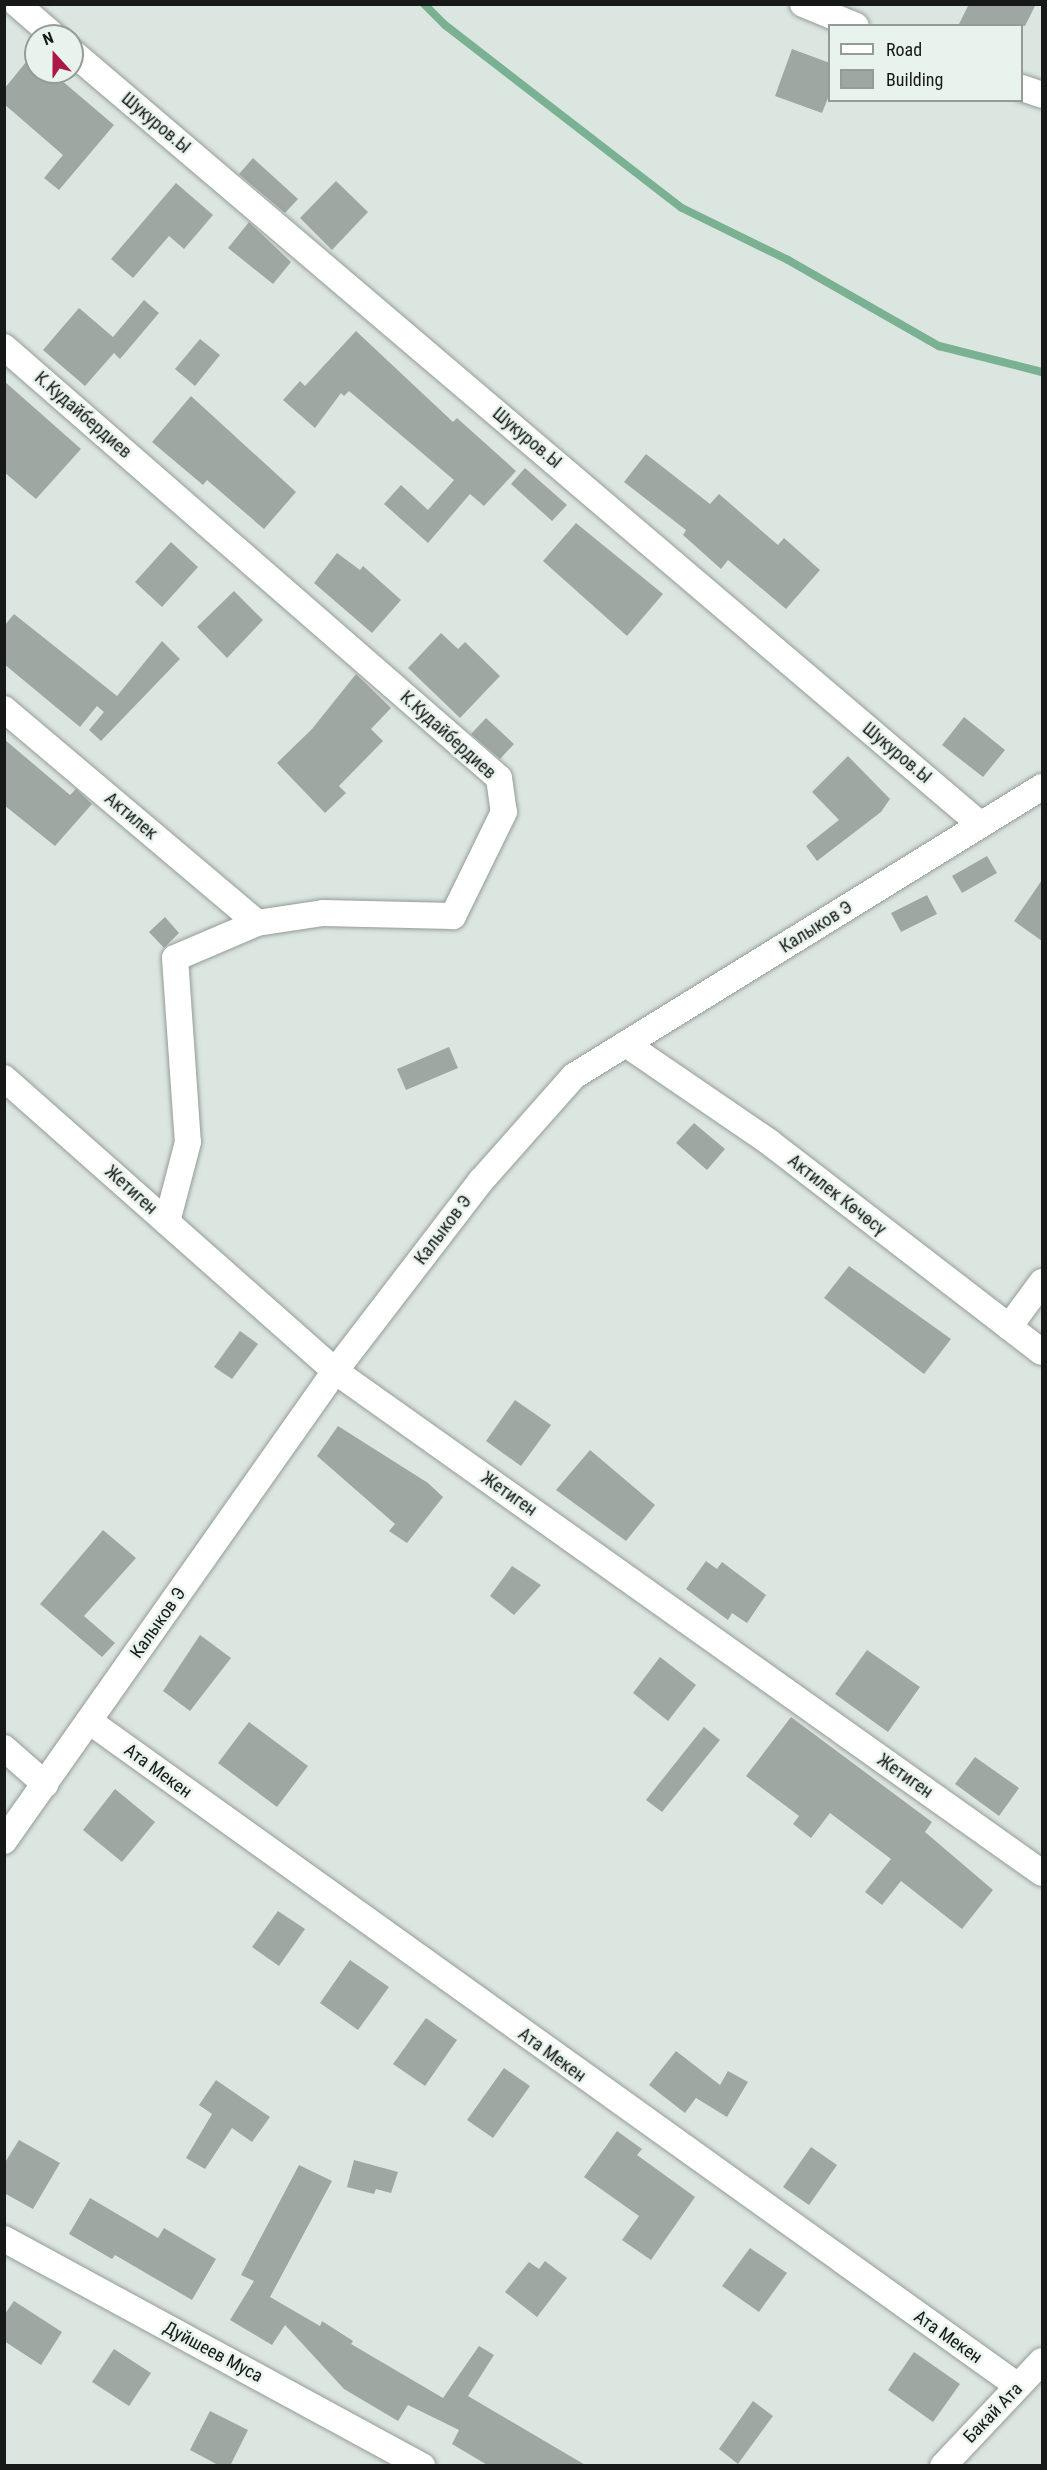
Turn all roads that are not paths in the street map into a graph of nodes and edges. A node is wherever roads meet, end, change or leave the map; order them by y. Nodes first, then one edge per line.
1 (17, 4) edge
2 (803, 4) edge
3 (40, 24) edge
4 (851, 24) edge
5 (84, 62) edge
6 (1023, 88) edge
7 (1042, 95) edge
8 (4, 347) edge
9 (4, 709) edge
10 (1040, 791) edge
11 (981, 825) junction
12 (257, 923) junction
13 (626, 1044) junction
14 (4, 1078) edge
15 (167, 1222) junction
16 (1042, 1282) edge
17 (1009, 1327) junction
18 (1042, 1352) edge
19 (335, 1371) junction
20 (89, 1721) junction
21 (4, 1748) edge
22 (45, 1784) junction
23 (4, 1841) edge
24 (1042, 1873) edge
25 (4, 2239) edge
26 (1042, 2361) edge
27 (1018, 2386) junction
28 (422, 2466) edge
29 (943, 2466) edge

1 - 3 street
2 - 4 street
5 - 11 street, Шукуров.Ы
6 - 7 street
8 - 12 street, К.Кудайбердиев
9 - 12 street, Актилек
10 - 11 street, Калыков Э
11 - 13 street, Калыков Э
12 - 15 street, К.Кудайбердиев
13 - 17 street, Актилек Көчөсү
13 - 19 street, Калыков Э
14 - 15 street, Жетиген
15 - 19 street, Жетиген
16 - 17 street
17 - 18 street, Актилек Көчөсү
19 - 20 street, Калыков Э
19 - 24 street, Жетиген
20 - 22 street, Калыков Э
20 - 27 street, Ата Мекен
21 - 22 street
22 - 23 street, Калыков Э
25 - 28 street, Дуйшеев Муса
26 - 27 street, Бакай Ата
27 - 29 street, Бакай Ата

